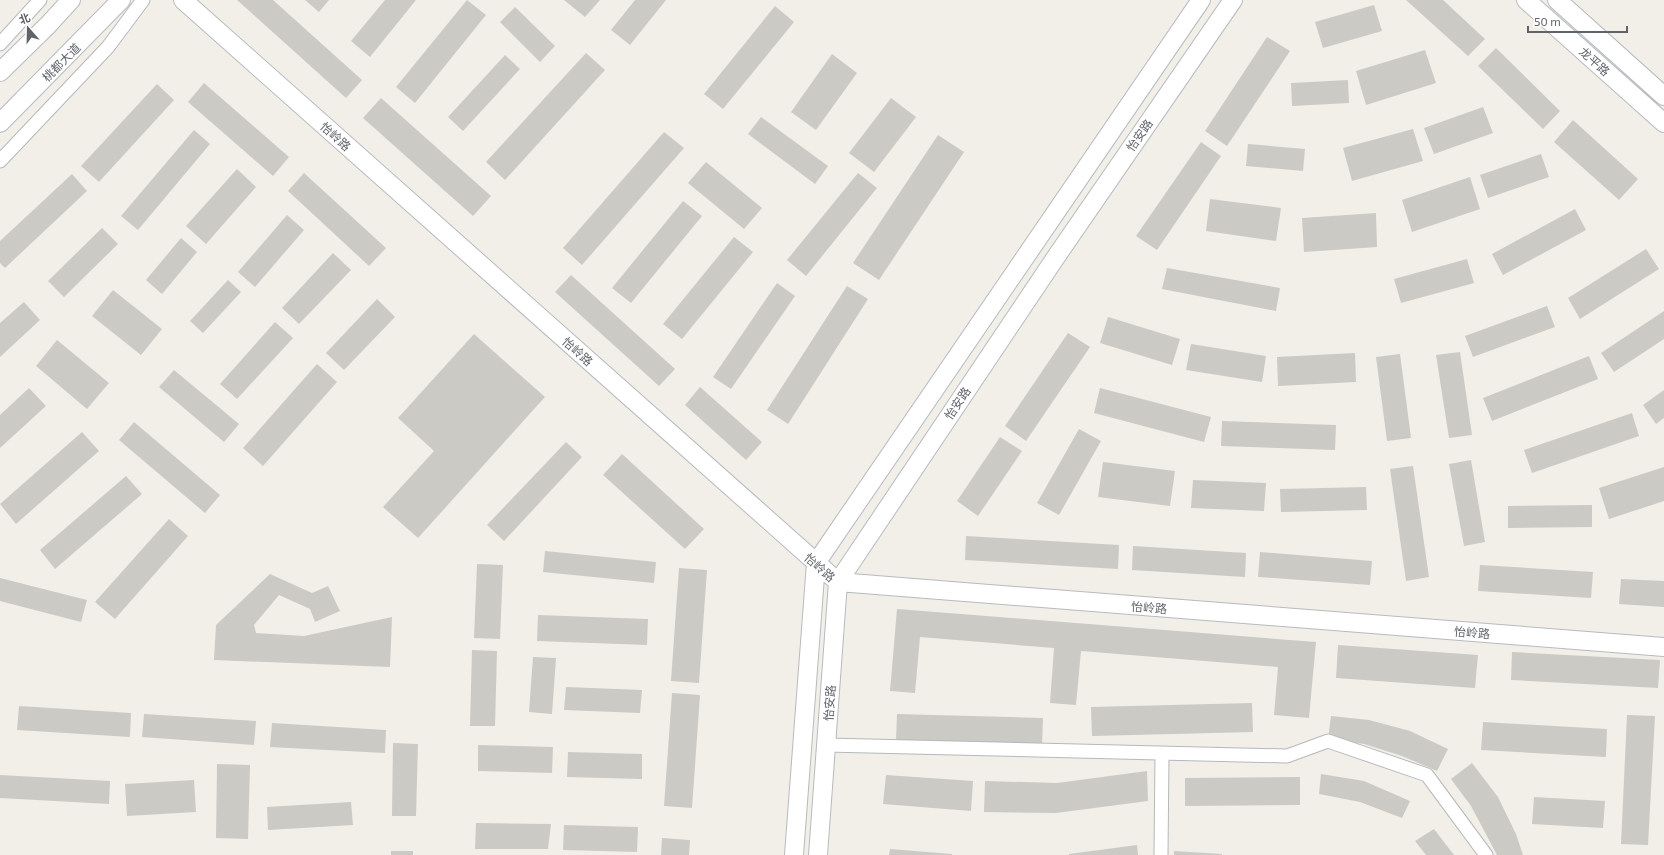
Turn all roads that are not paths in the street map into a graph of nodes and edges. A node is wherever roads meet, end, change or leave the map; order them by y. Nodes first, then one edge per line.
1 (40, 0) edge
2 (71, 0) edge
3 (120, 0) edge
4 (143, 0) edge
5 (183, 0) edge
6 (1202, 0) edge
7 (1233, 0) edge
8 (1526, 0) edge
9 (1557, 0) edge
10 (0, 44) edge
11 (0, 72) edge
12 (1664, 96) edge
13 (0, 123) edge
14 (1664, 123) edge
15 (0, 161) edge
16 (816, 563) junction
17 (838, 582) junction
18 (1664, 647) edge
19 (826, 745) junction
20 (1162, 754) junction
21 (794, 855) edge
22 (818, 855) edge
23 (1161, 855) edge
24 (1486, 855) edge

1 - 10 street
2 - 11 street
3 - 13 street, 桃都大道
4 - 15 street
5 - 16 street, 怡岭路
6 - 16 street, 怡安路
7 - 17 street, 怡安路
8 - 14 street, 龙平路
9 - 12 street, 龙平路
16 - 17 street, 怡岭路
16 - 21 street, 怡安路
17 - 18 street, 怡岭路
17 - 19 street, 怡安路
19 - 20 street
19 - 22 street, 怡安路
20 - 23 street
20 - 24 street

